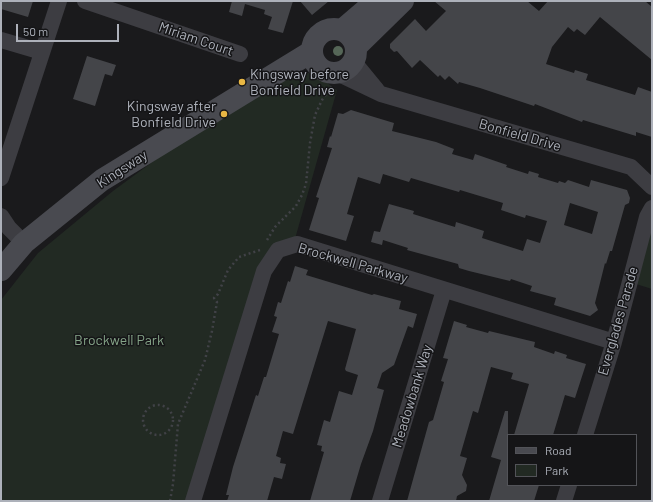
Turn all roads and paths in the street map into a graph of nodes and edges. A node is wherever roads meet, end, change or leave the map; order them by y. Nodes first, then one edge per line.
1 (59, 1) edge
2 (85, 1) edge
3 (376, 1) edge
4 (404, 1) edge
5 (342, 30) junction
6 (1, 40) edge
7 (42, 52) junction
8 (240, 54) dead end
9 (335, 64) junction
10 (1, 178) edge
11 (652, 187) edge
12 (652, 208) edge
13 (1, 216) edge
14 (24, 243) junction
15 (266, 244) dead end
16 (264, 249) dead end
17 (1, 270) edge
18 (444, 290) junction
19 (614, 342) junction
20 (173, 423) junction
21 (178, 424) junction
22 (585, 434) edge
23 (569, 486) edge
24 (170, 501) edge
25 (193, 501) edge
26 (380, 501) edge
27 (564, 501) edge

1 - 7 street
2 - 8 street, Miriam Court
3 - 5 main road
4 - 9 main road, Kingsway
5 - 9 main road
5 - 9 main road
6 - 7 street
7 - 10 street
9 - 11 street, Bonfield Drive
9 - 14 main road, Kingsway
9 - 15 path
12 - 19 street, Everglades Parade
13 - 14 street
14 - 17 main road, Kingsway
16 - 21 path
18 - 19 street, Brockwell Parkway
18 - 25 street, Brockwell Parkway
18 - 26 street, Meadowbank Way
19 - 22 street, Everglades Parade
20 - 20 path
20 - 21 path
21 - 24 path
23 - 27 street

